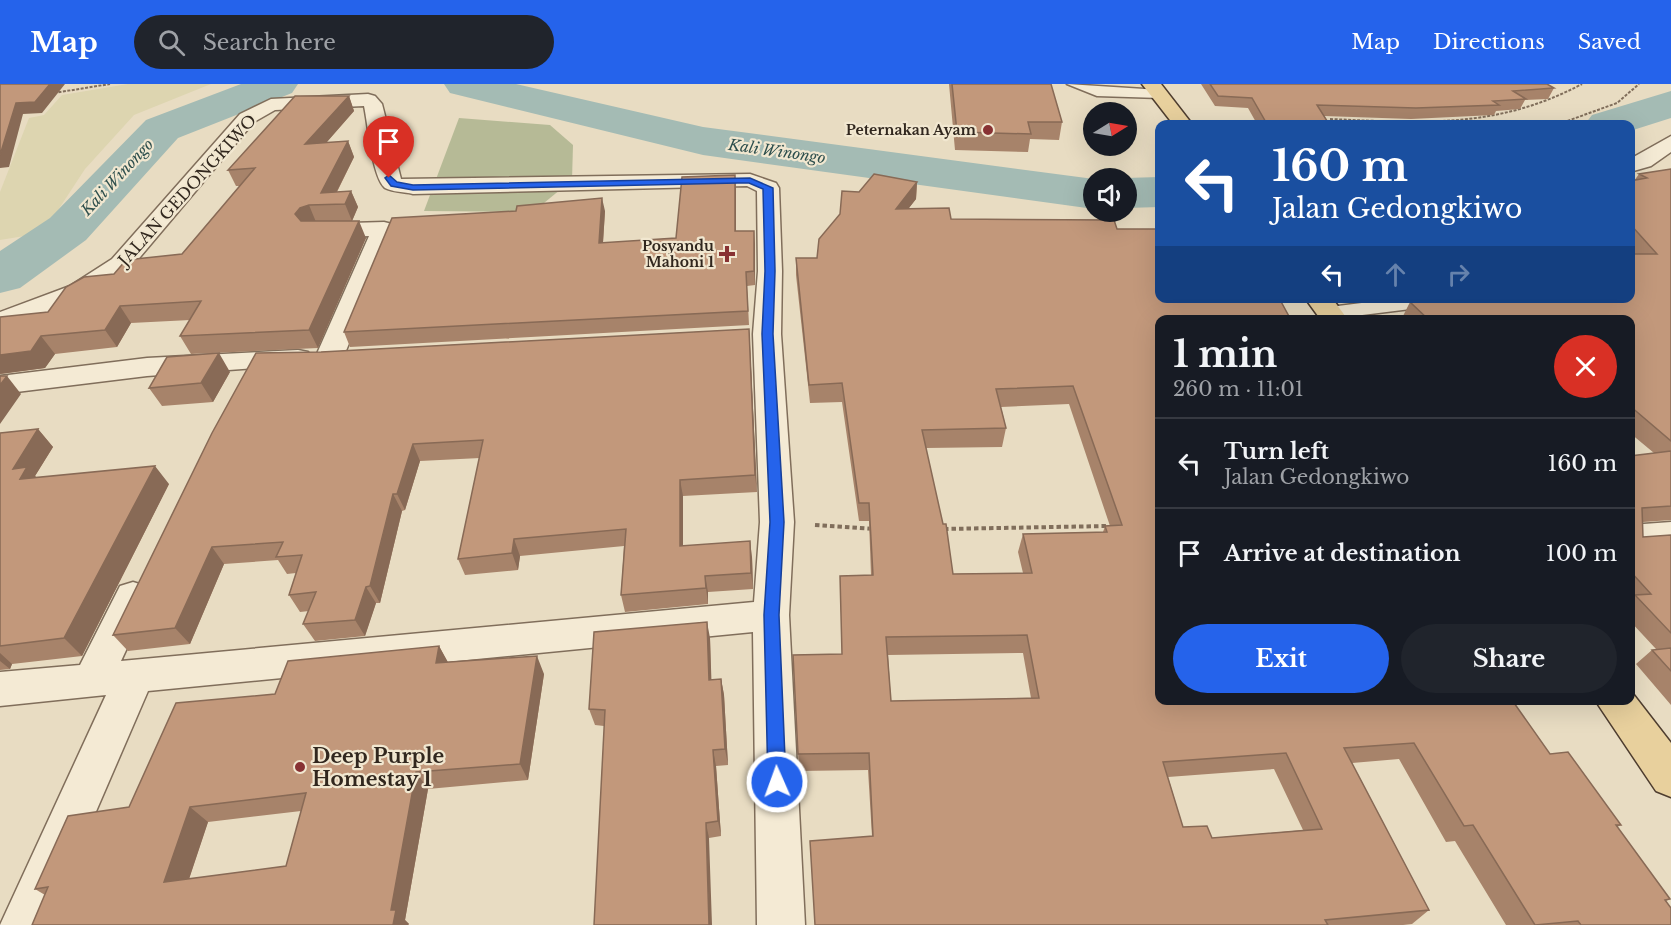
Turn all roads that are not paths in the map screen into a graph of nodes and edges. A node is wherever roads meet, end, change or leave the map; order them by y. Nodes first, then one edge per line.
1 (1074, 84) edge
2 (1156, 89) edge
3 (1180, 120) edge
4 (1669, 144) edge
5 (1635, 165) edge
6 (317, 231) edge
7 (1400, 303) edge
8 (1328, 310) edge
9 (0, 321) edge
10 (254, 359) junction
11 (0, 385) edge
12 (238, 389) edge
13 (1671, 534) edge
14 (1635, 538) edge
15 (144, 574) edge
16 (771, 615) junction
17 (136, 674) junction
18 (93, 678) junction
19 (0, 689) edge
20 (1619, 705) edge
21 (1671, 777) edge
22 (23, 925) edge
23 (781, 925) edge

1 - 2 lane
2 - 3 main road
4 - 5 street
6 - 10 street
7 - 8 lane
9 - 16 street, JALAN GEDONGKIWO
10 - 11 street
10 - 12 street
13 - 14 street
15 - 18 street
16 - 17 street
16 - 23 street, JALAN GEDONGKIWO
17 - 18 street
17 - 22 street
18 - 19 street
20 - 21 main road

